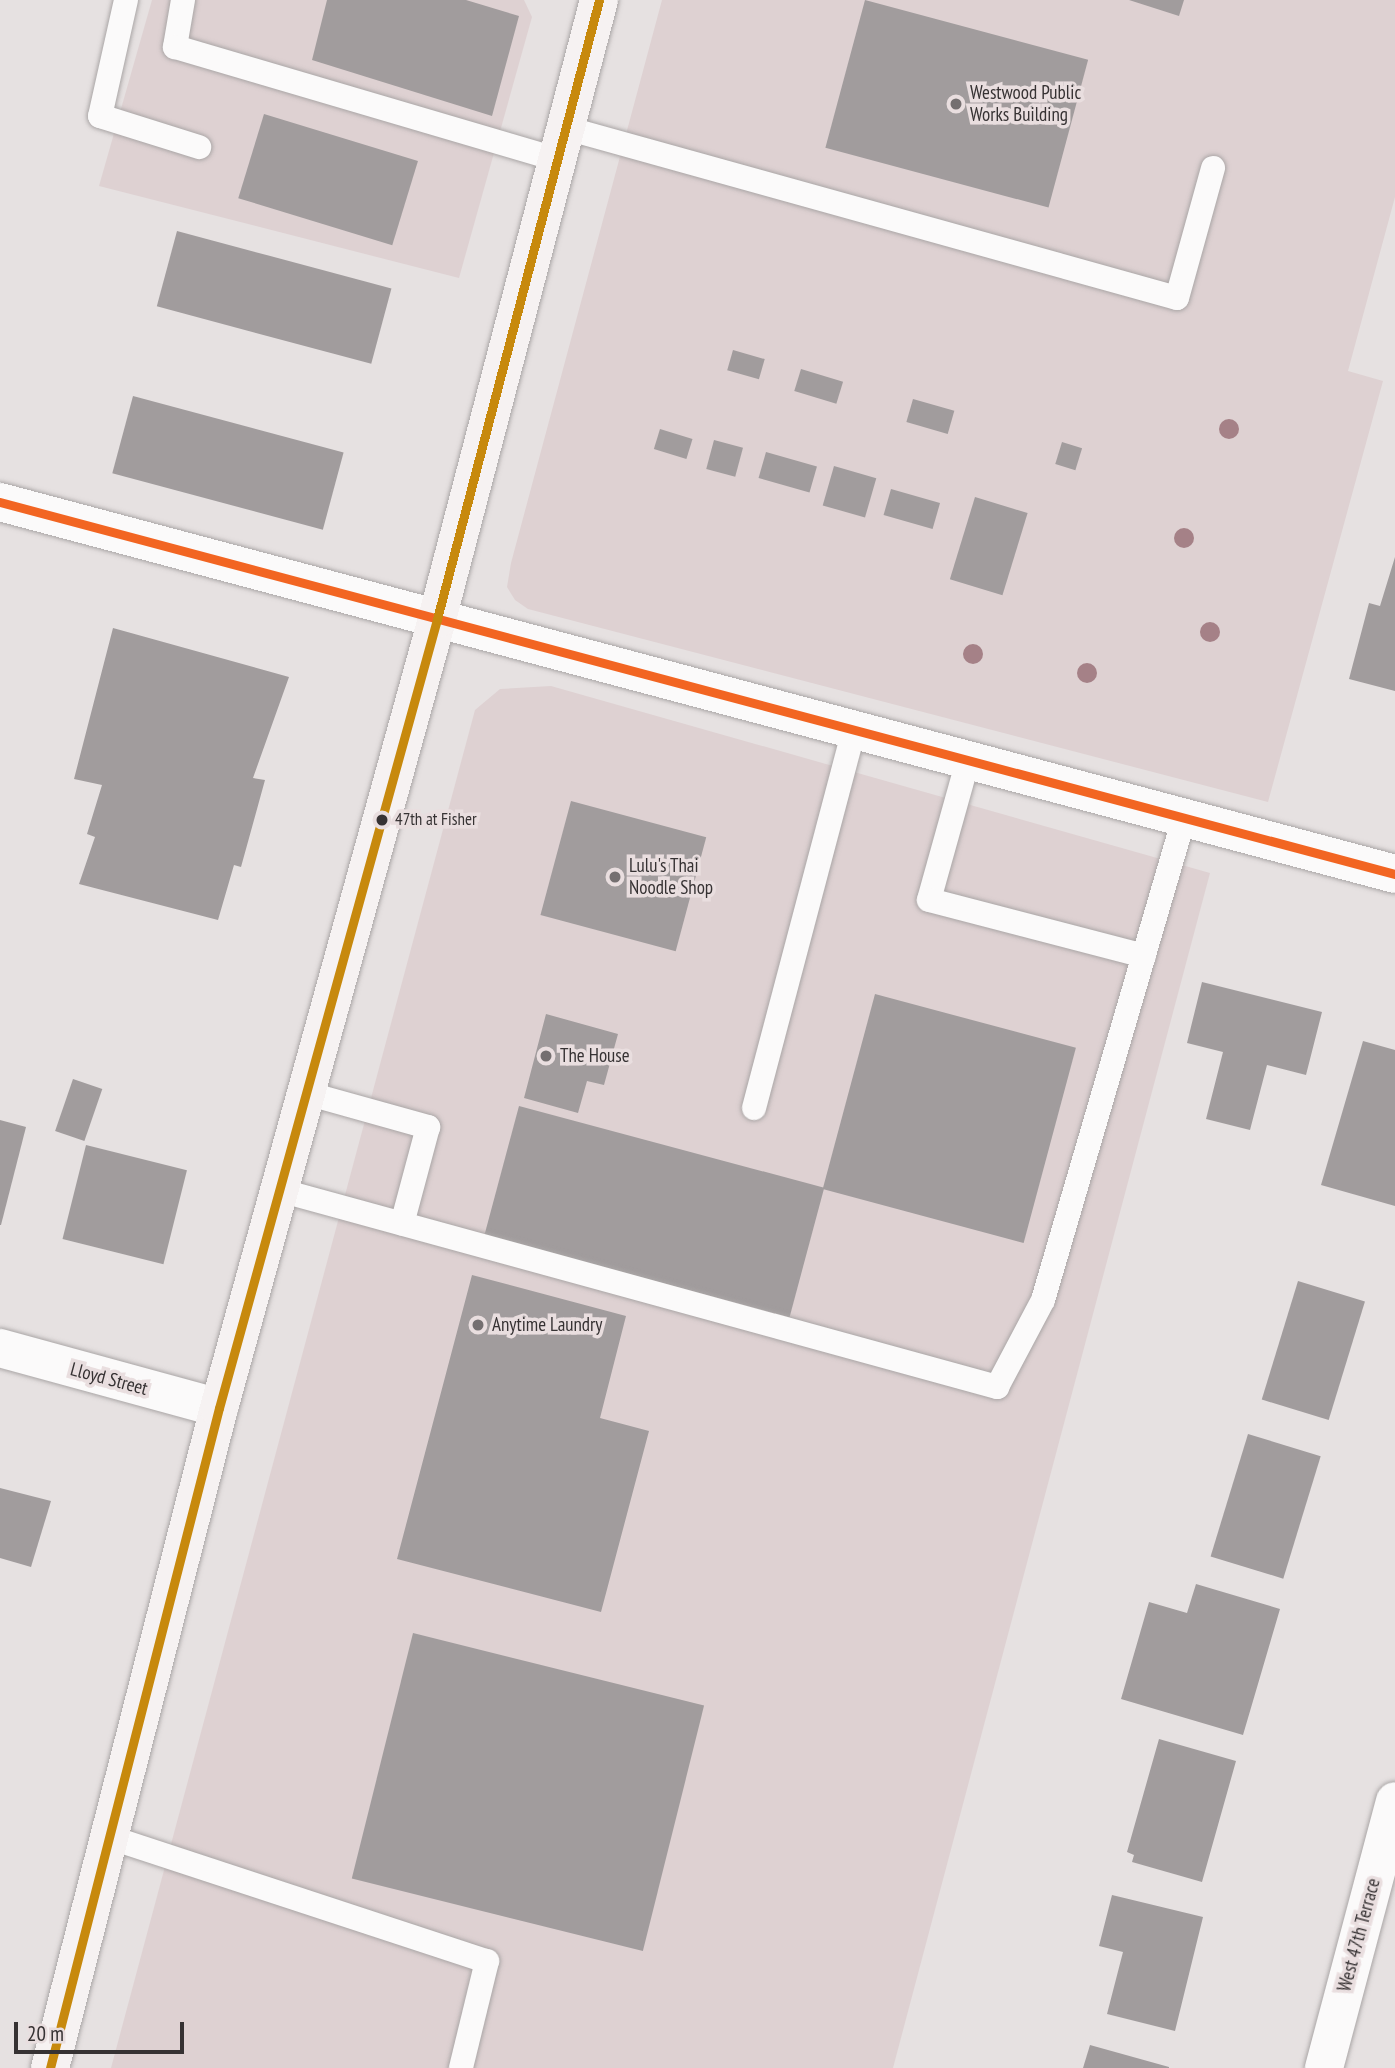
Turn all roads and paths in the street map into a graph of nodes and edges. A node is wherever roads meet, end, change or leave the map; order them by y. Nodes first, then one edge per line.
1 (126, 0) edge
2 (183, 0) edge
3 (599, 0) edge
4 (562, 144) junction
5 (199, 147) dead end
6 (1213, 168) dead end
7 (0, 502) edge
8 (437, 620) junction
9 (854, 730) junction
10 (968, 760) junction
11 (1184, 818) junction
12 (1395, 874) edge
13 (1144, 956) junction
14 (306, 1093) junction
15 (754, 1108) dead end
16 (279, 1190) junction
17 (402, 1224) junction
18 (0, 1349) edge
19 (219, 1408) junction
20 (1395, 1801) edge
21 (109, 1837) junction
22 (50, 2068) edge
23 (461, 2068) edge
24 (1324, 2068) edge

1 - 5 lane
2 - 4 lane
3 - 4 street
4 - 6 lane
4 - 8 street
7 - 8 street
8 - 9 street
8 - 14 street
9 - 10 street
9 - 15 lane
10 - 11 street
10 - 13 lane
11 - 12 street
11 - 13 lane
13 - 17 lane
14 - 16 street
14 - 17 lane
16 - 17 lane
16 - 19 street
18 - 19 street, Lloyd Street
19 - 21 street
20 - 24 street, West 47th Terrace
21 - 22 street
21 - 23 lane

